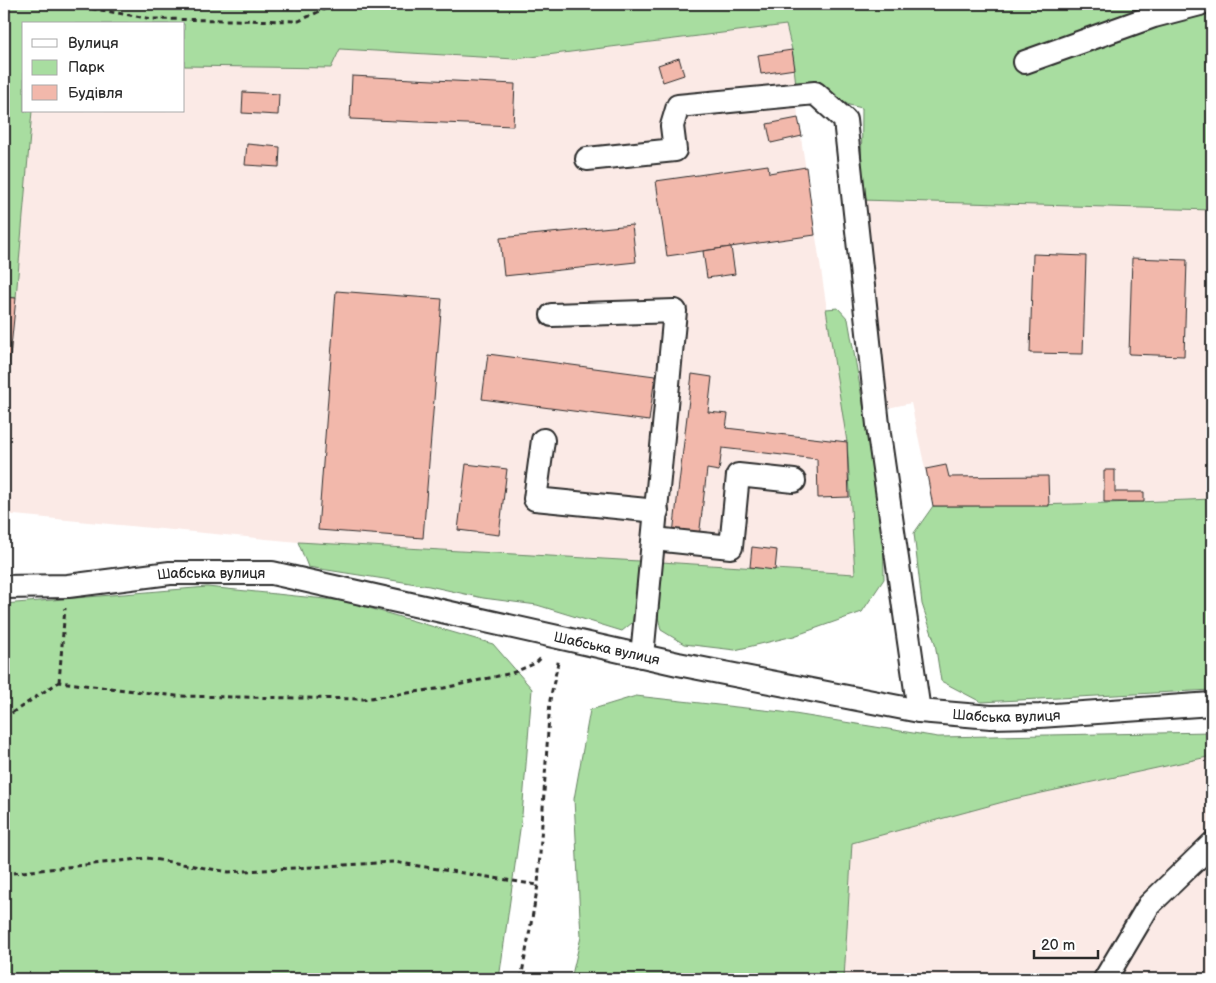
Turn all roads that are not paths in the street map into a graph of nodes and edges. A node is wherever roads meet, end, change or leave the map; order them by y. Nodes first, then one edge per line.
1 (1200, 4) edge
2 (1025, 62) dead end
3 (588, 160) dead end
4 (552, 316) dead end
5 (543, 440) dead end
6 (794, 481) dead end
7 (657, 511) junction
8 (654, 539) junction
9 (4, 586) edge
10 (642, 656) junction
11 (1212, 704) edge
12 (919, 711) junction
13 (1212, 844) edge
14 (1105, 979) edge

1 - 2 street
3 - 12 street
4 - 7 street
5 - 7 street
6 - 8 street
7 - 8 street
8 - 10 street
9 - 10 street, Шабська вулиця
10 - 12 street, Шабська вулиця
11 - 12 street, Шабська вулиця
13 - 14 street

